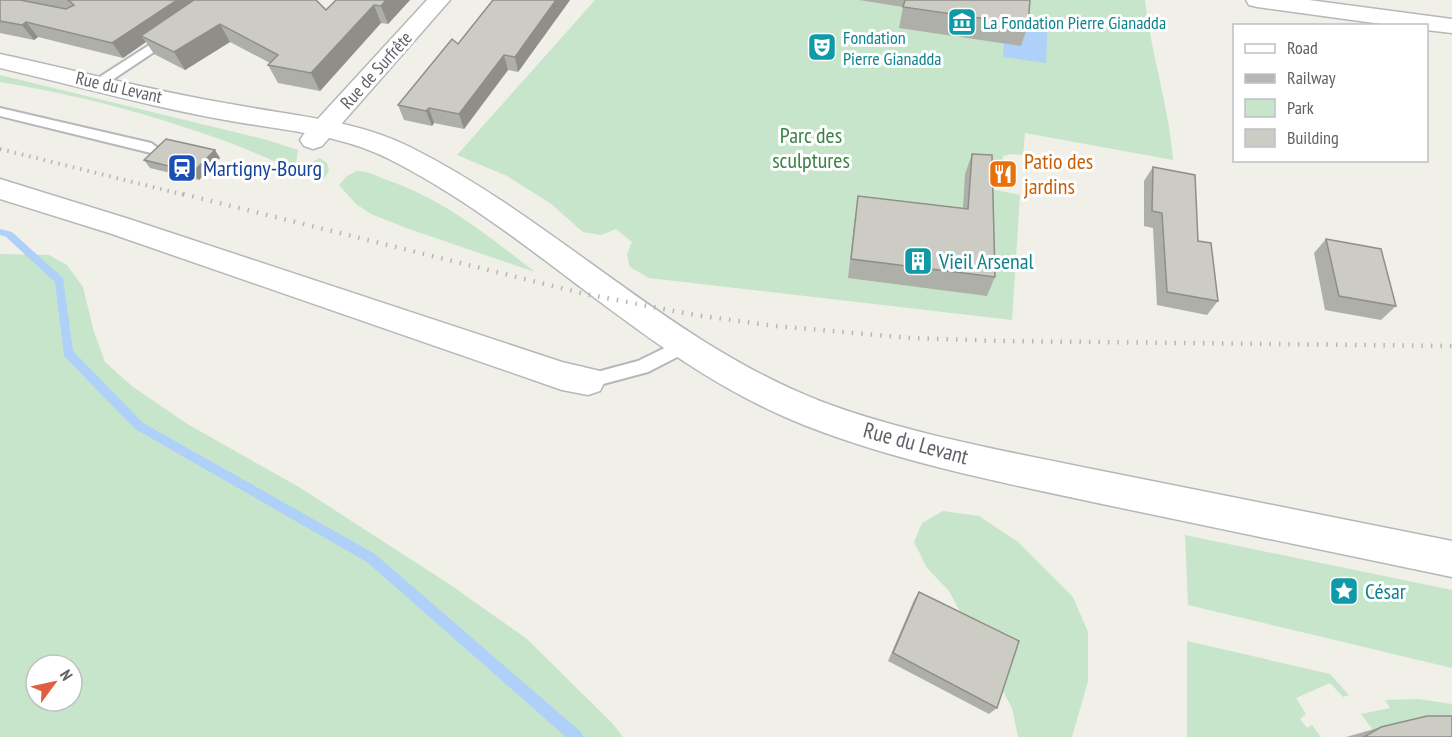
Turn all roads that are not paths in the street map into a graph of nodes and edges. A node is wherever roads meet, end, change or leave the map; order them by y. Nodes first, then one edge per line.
1 (439, 0) edge
2 (1257, 0) edge
3 (1452, 26) edge
4 (177, 31) edge
5 (0, 61) edge
6 (99, 82) junction
7 (0, 112) edge
8 (318, 134) junction
9 (151, 148) dead end
10 (0, 189) edge
11 (684, 345) junction
12 (588, 381) joint
13 (1452, 559) edge

1 - 8 street, Rue de Surfrête
2 - 3 street
4 - 6 lane
5 - 6 street, Rue du Levant
6 - 8 street, Rue du Levant
7 - 9 lane
8 - 11 street, Rue du Levant
10 - 12 street
11 - 12 lane
11 - 13 street, Rue du Levant

